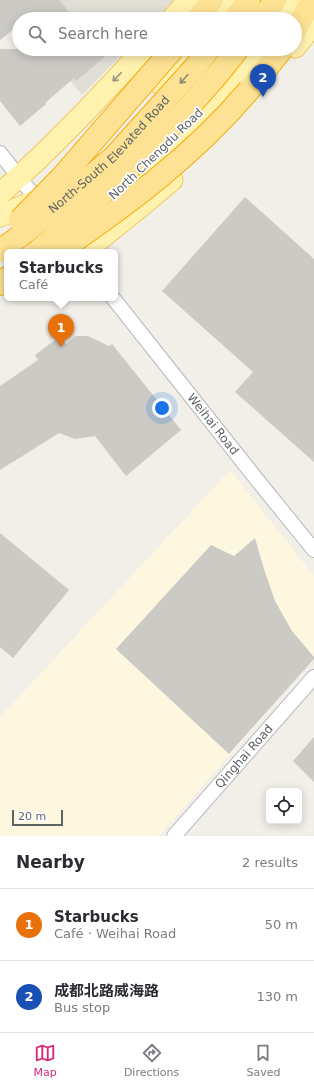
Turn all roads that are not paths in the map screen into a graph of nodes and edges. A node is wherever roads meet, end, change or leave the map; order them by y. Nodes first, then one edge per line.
1 (189, 0) edge
2 (212, 0) edge
3 (232, 0) edge
4 (249, 0) edge
5 (276, 0) edge
6 (297, 0) edge
7 (314, 1) edge
8 (178, 12) edge
9 (203, 12) edge
10 (222, 12) edge
11 (240, 12) edge
12 (267, 12) edge
13 (288, 12) edge
14 (307, 28) edge
15 (137, 56) edge
16 (167, 56) edge
17 (182, 56) edge
18 (204, 56) edge
19 (232, 56) edge
20 (251, 56) edge
21 (276, 56) edge
22 (287, 56) edge
23 (0, 153) edge
24 (200, 155) junction
25 (19, 177) junction
26 (118, 192) junction
27 (0, 194) edge
28 (37, 200) junction
29 (0, 216) edge
30 (0, 240) edge
31 (66, 247) edge
32 (40, 249) edge
33 (88, 249) edge
34 (0, 251) edge
35 (115, 301) edge
36 (314, 550) edge
37 (314, 677) edge
38 (174, 836) edge

1 - 8 main road
2 - 9 highway
3 - 10 main road
4 - 11 highway
5 - 12 highway
6 - 13 main road
7 - 14 highway
15 -> 25 main road
16 - 30 highway, bridge
17 - 28 main road
18 -> 34 highway, North-South Elevated Road, bridge
19 - 32 highway, North-South Elevated Road, bridge
20 - 26 main road, North Chengdu Road
21 - 31 highway, bridge
22 - 24 main road
23 - 25 street
24 - 26 main road
24 - 33 main road
25 - 27 main road
25 - 28 street
26 - 31 main road, North Chengdu Road
28 - 29 main road
28 - 31 street
35 - 36 street, Weihai Road
37 - 38 street, Qinghai Road

